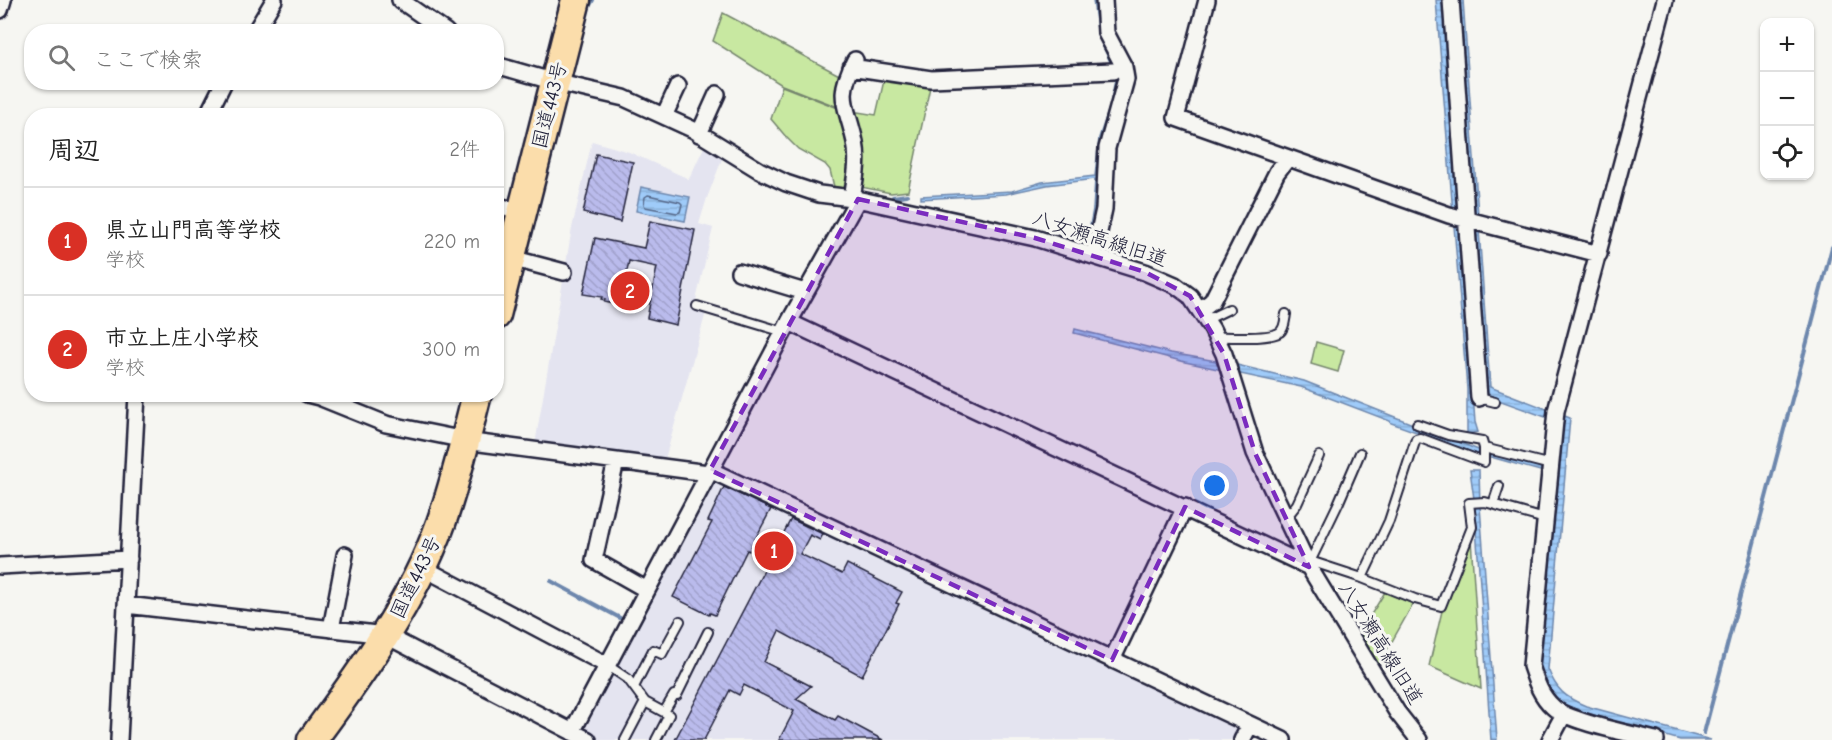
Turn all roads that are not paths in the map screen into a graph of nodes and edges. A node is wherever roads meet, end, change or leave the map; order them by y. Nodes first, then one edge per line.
1 (3, 0) edge
2 (274, 0) edge
3 (400, 0) edge
4 (576, 0) edge
5 (1104, 0) edge
6 (1207, 0) edge
7 (1451, 0) edge
8 (1665, 0) edge
9 (0, 10) edge
10 (260, 24) edge
11 (434, 24) edge
12 (504, 67) edge
13 (1113, 71) dead end
14 (555, 82) junction
15 (678, 86) dead end
16 (220, 90) edge
17 (717, 94) dead end
18 (211, 108) edge
19 (664, 116) junction
20 (699, 134) junction
21 (1288, 158) junction
22 (855, 199) junction
23 (509, 209) edge
24 (1466, 219) junction
25 (1599, 254) junction
26 (1094, 255) junction
27 (511, 258) junction
28 (564, 272) dead end
29 (739, 272) dead end
30 (504, 285) edge
31 (805, 292) junction
32 (697, 306) dead end
33 (1229, 309) dead end
34 (1286, 314) dead end
35 (1203, 315) junction
36 (787, 327) junction
37 (1216, 337) junction
38 (1479, 398) joint
39 (137, 402) edge
40 (331, 402) edge
41 (474, 402) edge
42 (1495, 402) dead end
43 (1417, 424) dead end
44 (460, 439) junction
45 (1485, 448) junction
46 (1360, 453) dead end
47 (1319, 456) dead end
48 (616, 461) junction
49 (1551, 465) junction
50 (709, 472) junction
51 (1499, 486) dead end
52 (1493, 504) junction
53 (1185, 507) junction
54 (1285, 518) junction
55 (1545, 519) junction
56 (345, 555) dead end
57 (129, 559) junction
58 (1309, 564) junction
59 (0, 566) edge
60 (429, 571) dead end
61 (1362, 578) junction
62 (647, 590) junction
63 (126, 605) junction
64 (680, 621) dead end
65 (331, 629) junction
66 (708, 632) dead end
67 (386, 635) junction
68 (1112, 660) junction
69 (607, 665) junction
70 (634, 687) junction
71 (645, 702) junction
72 (664, 712) junction
73 (1564, 714) junction
74 (1250, 725) junction
75 (567, 734) edge
76 (119, 740) edge
77 (312, 740) edge
78 (588, 740) edge
79 (625, 740) edge
80 (656, 740) edge
81 (1242, 740) edge
82 (1283, 740) edge
83 (1419, 740) edge
84 (1550, 740) edge
85 (1656, 740) edge

1 - 9 street
2 - 10 street
3 - 11 street
4 - 14 highway, 国道443号
5 - 26 street
6 - 21 street
7 - 24 street
8 - 25 street
12 - 14 street, 八女瀬高線旧道
13 - 22 street
14 - 19 street, 八女瀬高線旧道
14 - 23 highway, 国道443号
15 - 19 street
16 - 18 street
17 - 20 street
19 - 20 street, 八女瀬高線旧道
20 - 22 street, 八女瀬高線旧道
21 - 24 street
21 - 35 street
22 - 26 street, 八女瀬高線旧道
22 - 31 street
23 - 27 highway, 国道443号
24 - 25 street
24 - 38 street
25 - 49 street
26 - 35 street, 八女瀬高線旧道
27 - 28 street
27 - 30 highway, 国道443号
29 - 31 street
31 - 36 street
32 - 36 lane
33 - 35 lane
34 - 37 lane
35 - 37 street, 八女瀬高線旧道
36 - 50 street
36 - 53 street
37 - 54 street, 八女瀬高線旧道
38 - 42 lane
39 - 57 street
40 - 44 street
41 - 44 highway, 国道443号
43 - 45 lane
44 - 48 street
44 - 67 highway, 国道443号
45 - 49 lane
45 - 61 lane
46 - 58 lane
47 - 54 lane
48 - 50 street
48 - 62 street
49 - 55 street
50 - 62 street
50 - 68 street
51 - 52 lane
52 - 55 lane
52 - 61 lane
53 - 58 street
53 - 68 street
54 - 58 street, 八女瀬高線旧道
55 - 73 street
56 - 65 street
57 - 59 street
57 - 63 street
58 - 61 lane
58 - 83 street, 八女瀬高線旧道
60 - 69 street
62 - 69 street
63 - 65 street
63 - 76 street
64 - 70 lane
65 - 67 street
66 - 72 lane
67 - 75 street
67 - 77 highway, 国道443号
68 - 74 street
69 - 70 lane
69 - 75 street
70 - 71 lane
71 - 72 lane
71 - 79 lane
72 - 80 lane
73 - 84 street
73 - 85 street
74 - 81 street
74 - 82 street
75 - 78 street

